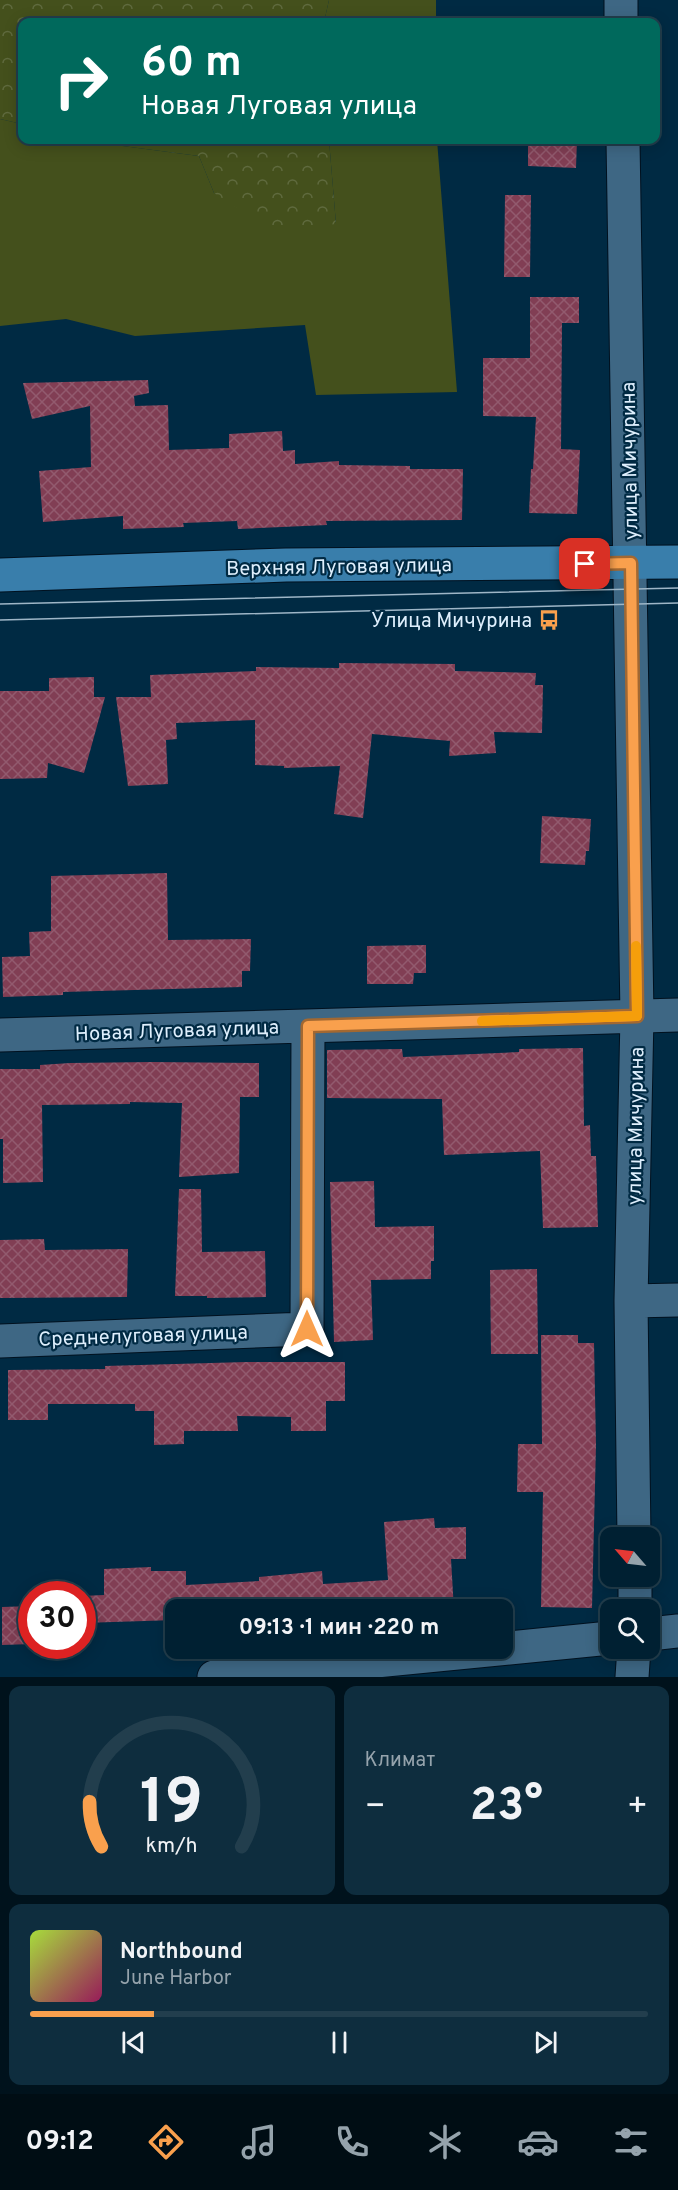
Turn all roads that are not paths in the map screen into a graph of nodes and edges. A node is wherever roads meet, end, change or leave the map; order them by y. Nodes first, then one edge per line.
1 (621, 0) edge
2 (621, 18) edge
3 (623, 144) edge
4 (678, 562) edge
5 (631, 563) junction
6 (0, 575) edge
7 (678, 1015) edge
8 (637, 1016) junction
9 (308, 1026) junction
10 (0, 1035) edge
11 (678, 1300) edge
12 (631, 1301) junction
13 (0, 1341) edge
14 (634, 1527) edge
15 (678, 1631) edge
16 (660, 1633) edge
17 (600, 1639) edge
18 (633, 1659) edge
19 (214, 1677) edge
20 (632, 1677) edge

1 - 2 street
3 - 5 street, улица Мичурина
4 - 5 main road, Верхняя Луговая улица
5 - 6 main road, Верхняя Луговая улица
5 - 8 street, улица Мичурина
7 - 8 street, Новая Луговая улица
8 - 9 street, Новая Луговая улица
8 - 12 street, улица Мичурина
9 - 10 street, Новая Луговая улица
9 - 13 street, Среднелуговая улица
11 - 12 street
12 - 14 street, улица Мичурина
15 - 16 street
17 - 19 street
18 - 20 street

